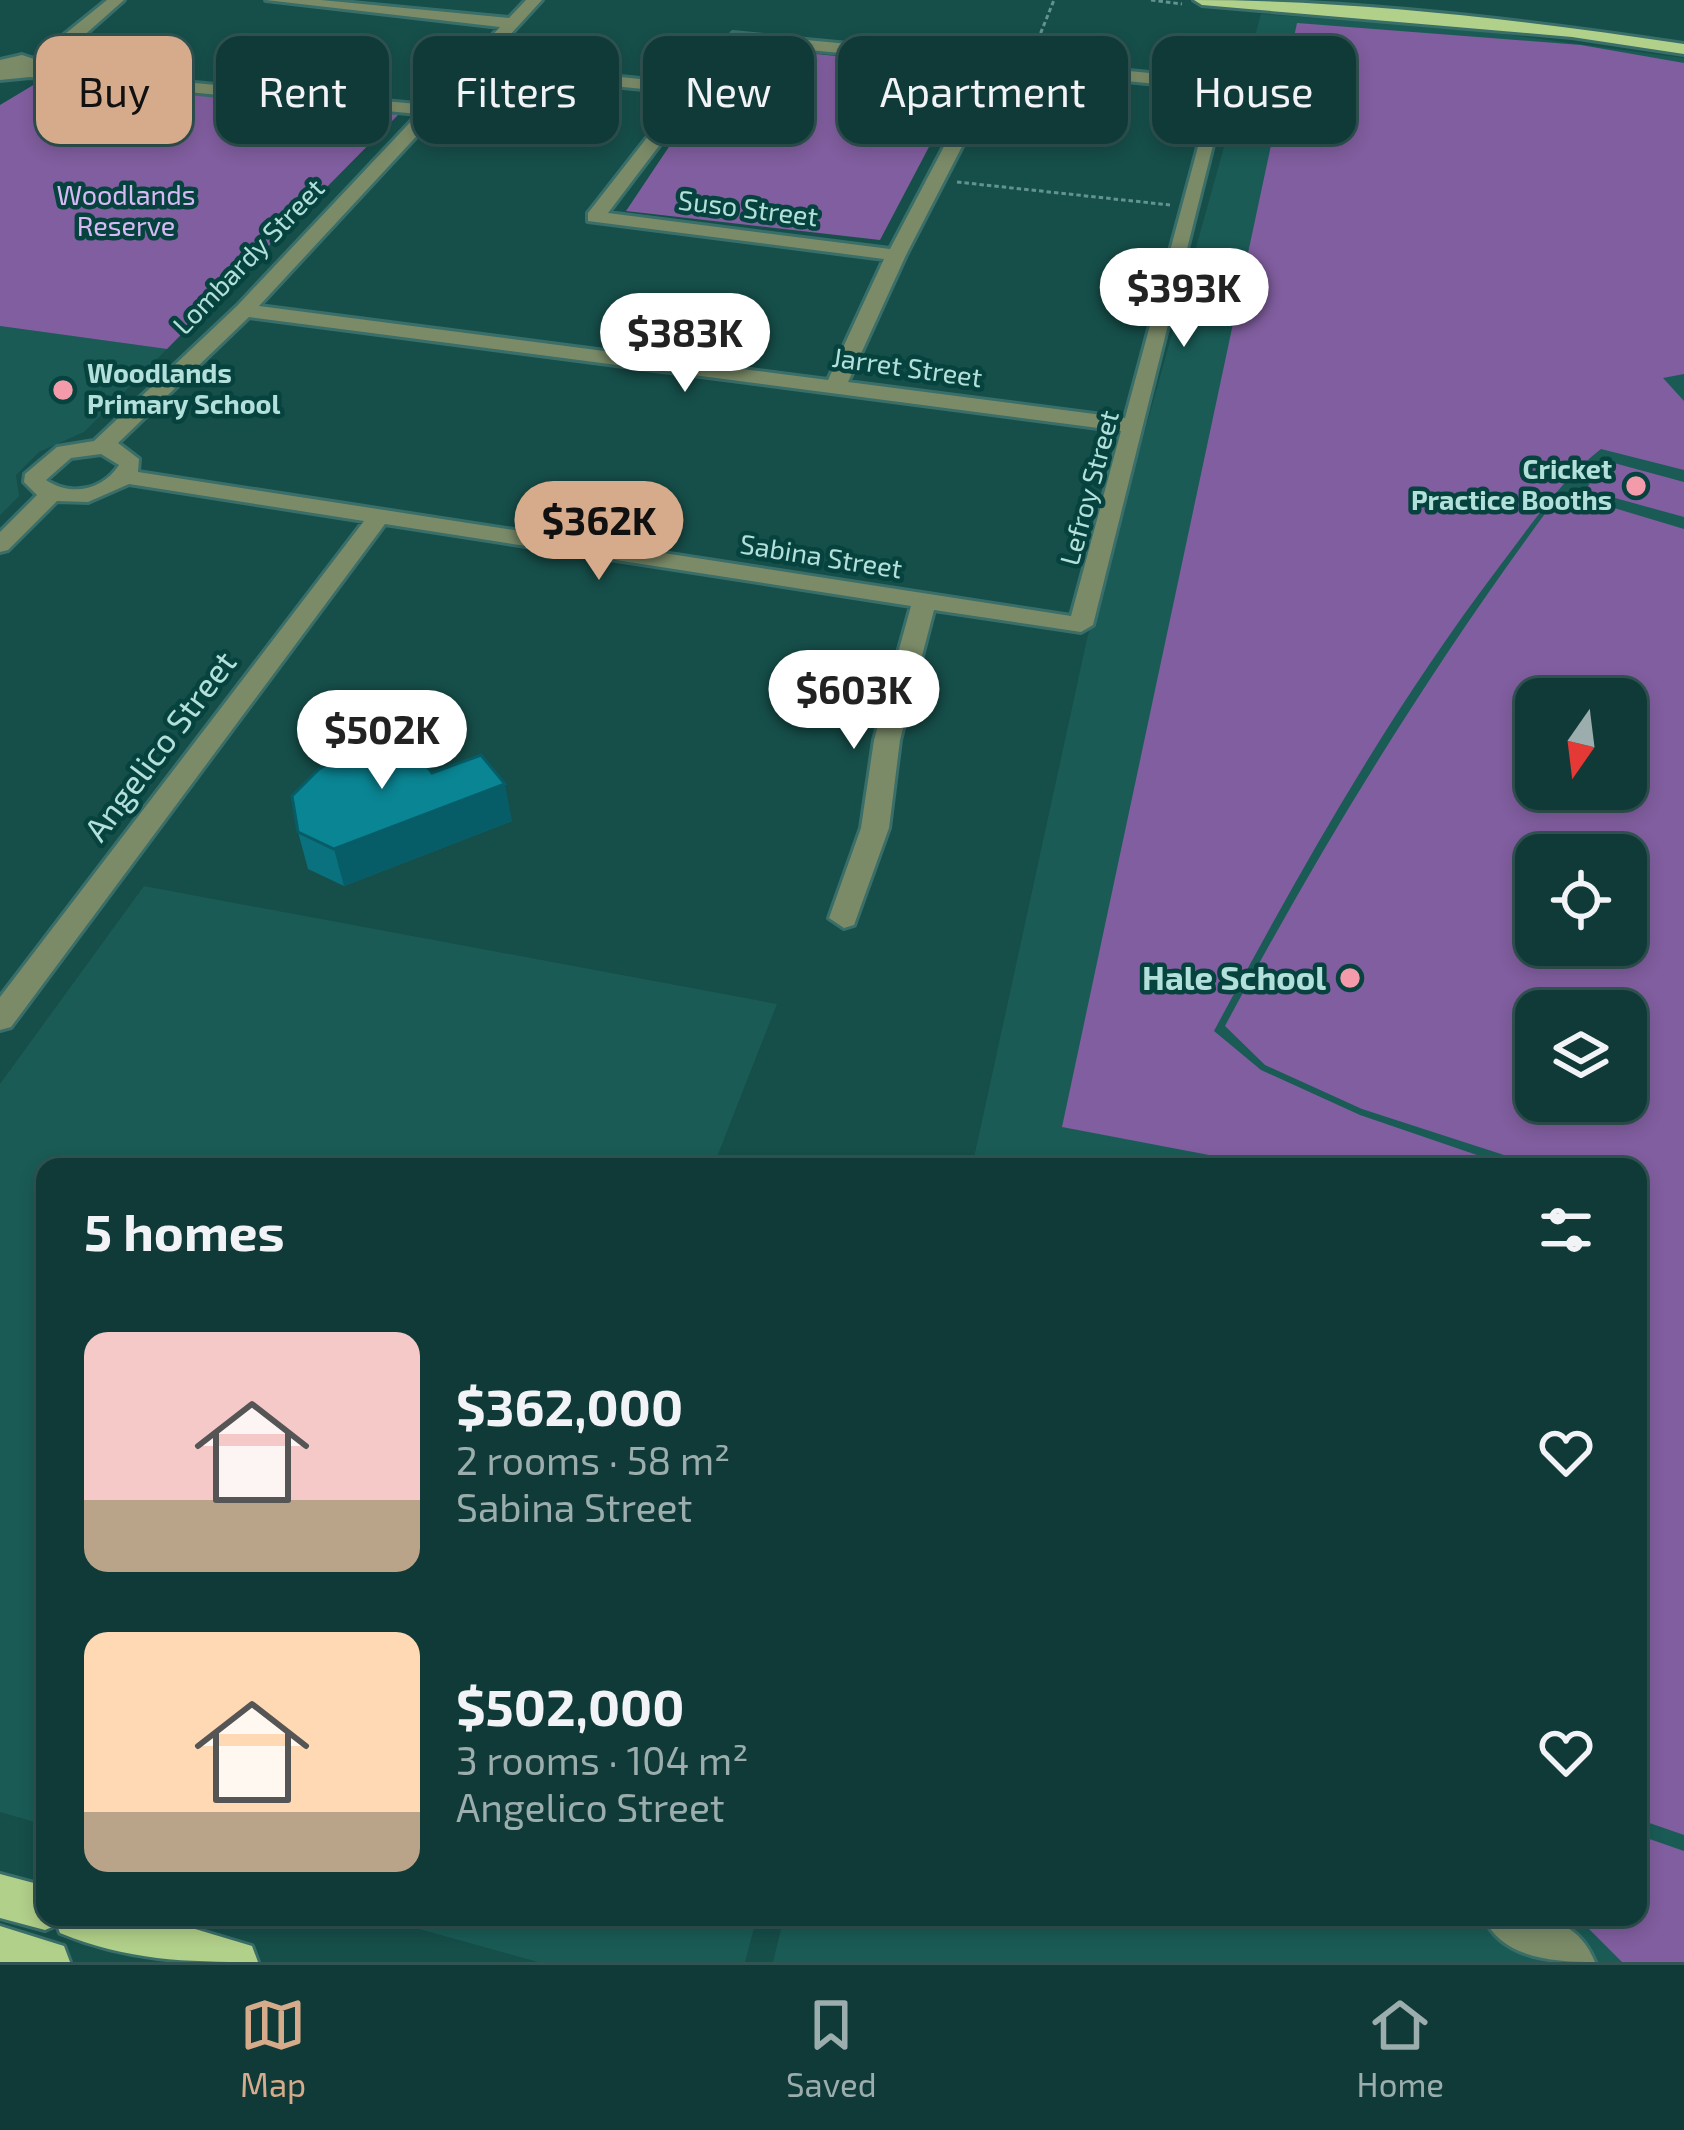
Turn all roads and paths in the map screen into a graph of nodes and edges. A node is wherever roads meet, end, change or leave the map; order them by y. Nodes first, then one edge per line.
1 (116, 0) edge
2 (274, 0) edge
3 (534, 0) edge
4 (1054, 0) edge
5 (1202, 0) edge
6 (1368, 0) edge
7 (1239, 2) edge
8 (511, 23) junction
9 (66, 36) edge
10 (501, 36) edge
11 (1039, 36) edge
12 (1684, 37) edge
13 (1684, 49) edge
14 (16, 67) edge
15 (1128, 78) edge
16 (0, 86) edge
17 (413, 108) edge
18 (413, 128) edge
19 (651, 144) edge
20 (954, 144) edge
21 (935, 180) junction
22 (1194, 207) junction
23 (896, 254) junction
24 (244, 310) junction
25 (836, 386) junction
26 (1134, 426) junction
27 (101, 447) junction
28 (125, 477) junction
29 (51, 494) junction
30 (380, 517) junction
31 (0, 545) edge
32 (923, 603) junction
33 (1081, 625) joint
34 (844, 918) dead end
35 (0, 1019) edge
36 (0, 1896) edge
37 (36, 1906) edge
38 (108, 1926) edge
39 (1523, 1926) edge
40 (0, 1948) edge
41 (48, 1962) edge
42 (236, 1962) edge
43 (1573, 1962) edge

1 - 9 street
2 - 8 street
3 - 8 street, Lombardy Street
4 - 11 path
5 - 7 main road
6 - 12 main road
7 - 13 main road
8 - 10 street, Lombardy Street
14 - 16 street
14 - 17 street
15 - 22 street, Lefroy Street
18 - 24 street, Lombardy Street
19 - 23 street, Suso Street
20 - 21 street
21 - 22 path
21 - 23 street
22 - 26 street, Lefroy Street
23 - 25 street
24 - 25 street, Jarret Street
24 - 27 street, Lombardy Street
25 - 26 street, Jarret Street
26 - 33 street, Lefroy Street
27 - 28 street
27 - 29 street, Lombardy Street
28 - 29 street
28 - 30 street, Sabina Street
29 - 31 street
30 - 32 street, Sabina Street
30 - 35 street, Angelico Street
32 - 33 street, Sabina Street
32 - 34 street
36 - 37 main road
38 - 42 main road
39 - 43 street
40 - 41 main road

